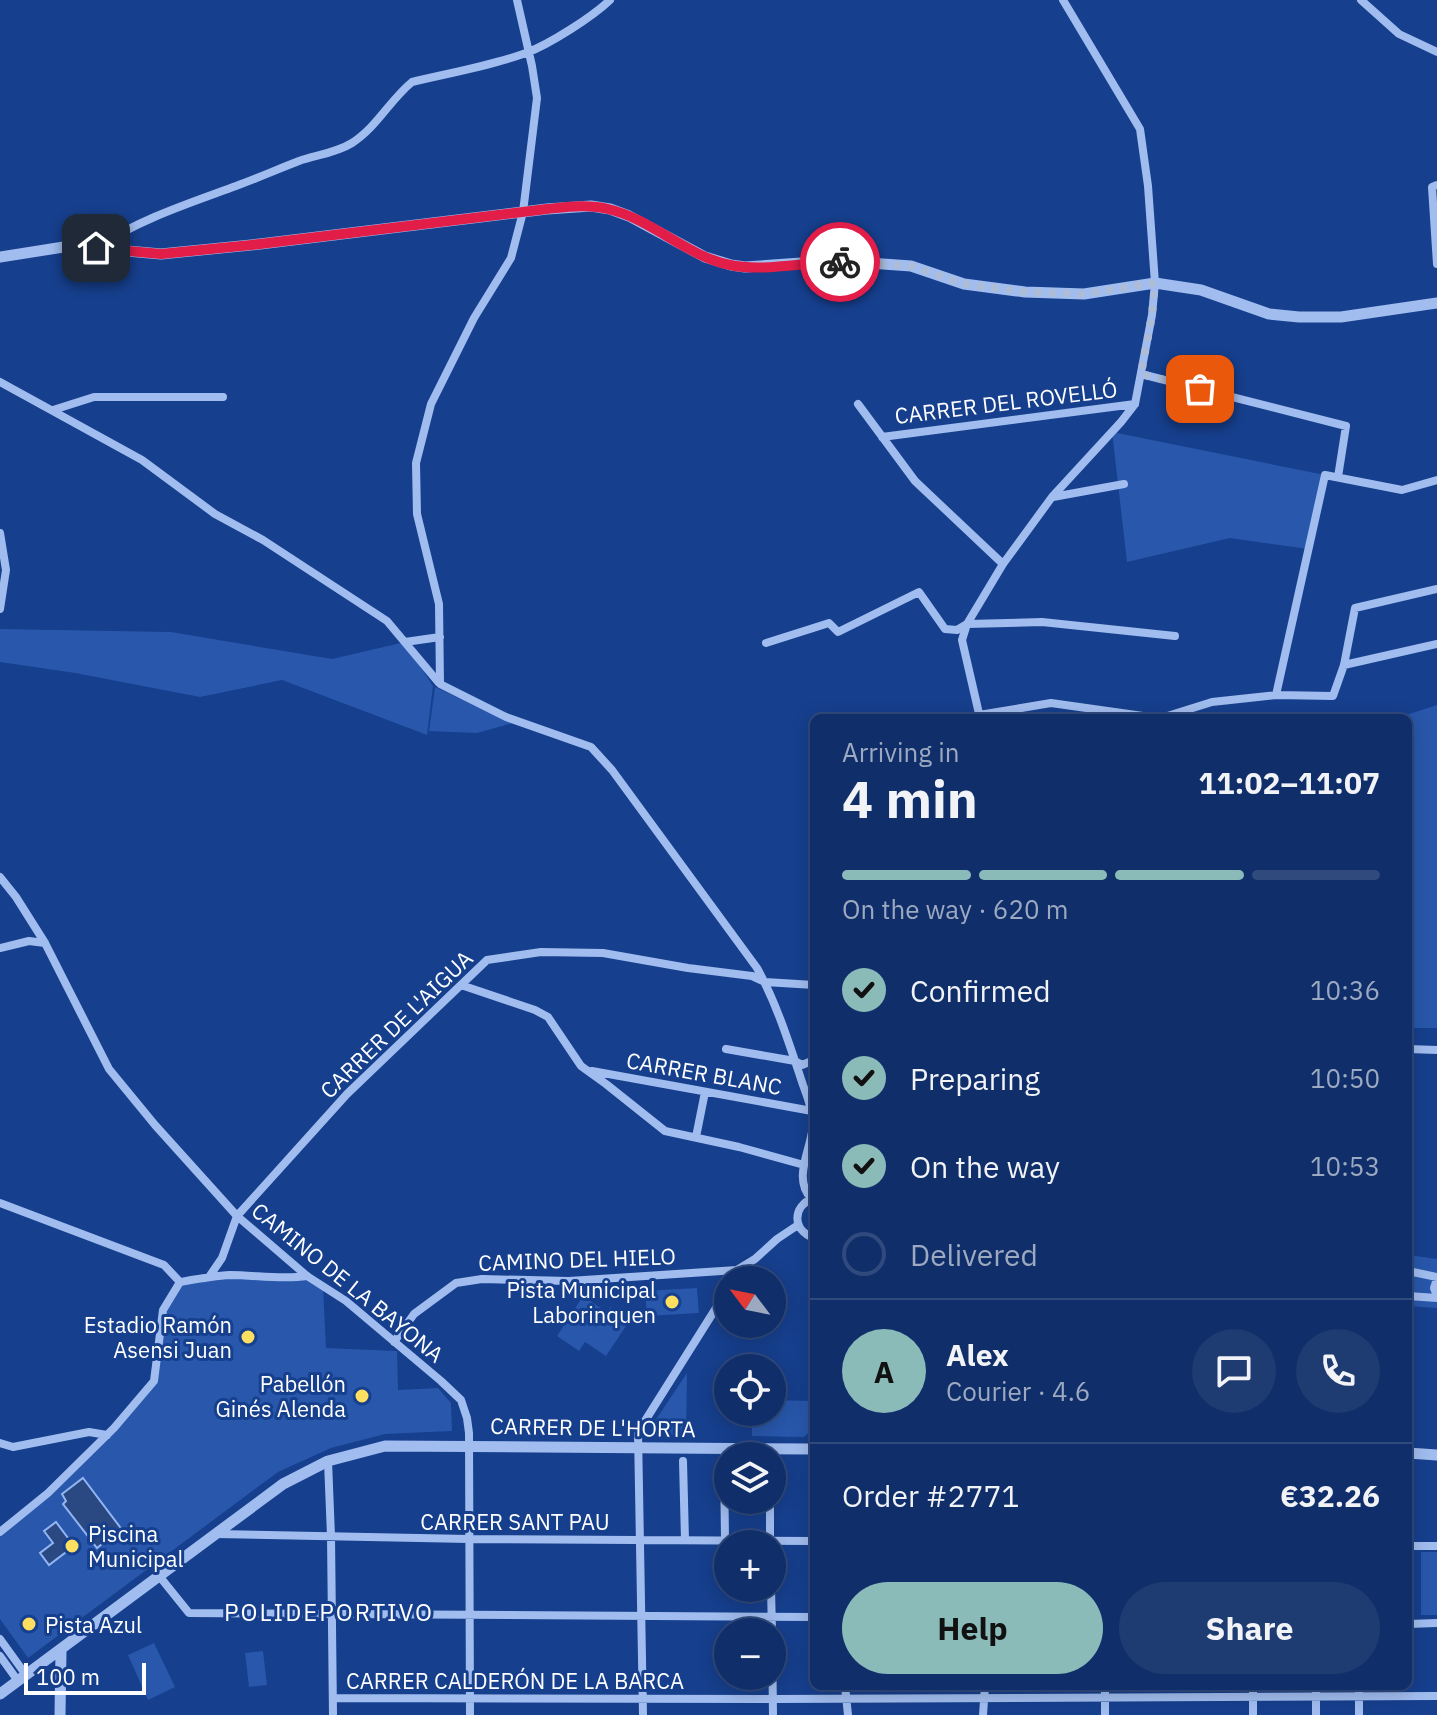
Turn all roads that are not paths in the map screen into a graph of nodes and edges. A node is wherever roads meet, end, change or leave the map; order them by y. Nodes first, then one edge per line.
1 (517, 0) edge
2 (610, 0) edge
3 (1063, 0) edge
4 (1361, 0) edge
5 (528, 52) junction
6 (1437, 52) edge
7 (1437, 185) edge
8 (523, 212) junction
9 (96, 248) junction
10 (0, 257) edge
11 (1437, 264) edge
12 (1155, 283) junction
13 (1437, 303) edge
14 (1141, 374) junction
15 (0, 382) edge
16 (223, 397) dead end
17 (858, 404) dead end
18 (1135, 404) junction
19 (53, 410) junction
20 (882, 437) junction
21 (1338, 477) junction
22 (1437, 480) edge
23 (1124, 484) dead end
24 (1052, 497) junction
25 (0, 533) edge
26 (1003, 564) junction
27 (1437, 589) edge
28 (0, 609) edge
29 (967, 624) junction
30 (1175, 636) dead end
31 (440, 637) junction
32 (405, 642) junction
33 (766, 643) dead end
34 (1437, 644) edge
35 (1344, 665) junction
36 (440, 684) junction
37 (1276, 695) junction
38 (979, 714) edge
39 (995, 714) edge
40 (1130, 714) edge
41 (1172, 714) edge
42 (0, 877) edge
43 (45, 943) junction
44 (0, 948) edge
45 (765, 982) junction
46 (461, 985) junction
47 (810, 985) edge
48 (726, 1049) dead end
49 (1412, 1049) edge
50 (1437, 1050) edge
51 (795, 1061) junction
52 (810, 1062) edge
53 (590, 1071) junction
54 (705, 1092) junction
55 (810, 1105) edge
56 (810, 1111) edge
57 (696, 1137) junction
58 (810, 1140) edge
59 (804, 1165) junction
60 (810, 1196) edge
61 (810, 1200) edge
62 (0, 1203) edge
63 (237, 1216) junction
64 (798, 1225) junction
65 (810, 1236) edge
66 (744, 1266) edge
67 (714, 1272) edge
68 (1412, 1272) edge
69 (307, 1276) junction
70 (209, 1277) junction
71 (1437, 1278) edge
72 (180, 1282) junction
73 (1412, 1296) edge
74 (1437, 1297) edge
75 (714, 1311) edge
76 (394, 1342) junction
77 (107, 1435) junction
78 (0, 1443) edge
79 (469, 1446) junction
80 (638, 1448) junction
81 (810, 1449) edge
82 (714, 1451) edge
83 (786, 1452) edge
84 (1412, 1453) edge
85 (1437, 1455) edge
86 (328, 1461) junction
87 (683, 1461) dead end
88 (0, 1532) edge
89 (216, 1534) junction
90 (331, 1536) junction
91 (469, 1539) junction
92 (639, 1539) junction
93 (685, 1540) junction
94 (714, 1540) edge
95 (810, 1541) edge
96 (786, 1542) edge
97 (1412, 1546) edge
98 (1437, 1546) edge
99 (160, 1577) junction
100 (331, 1615) junction
101 (468, 1615) junction
102 (642, 1617) junction
103 (810, 1617) edge
104 (714, 1618) edge
105 (786, 1618) edge
106 (1437, 1623) edge
107 (1412, 1624) edge
108 (0, 1639) edge
109 (61, 1651) junction
110 (0, 1656) edge
111 (22, 1678) junction
112 (773, 1690) edge
113 (845, 1690) edge
114 (985, 1690) edge
115 (1105, 1690) edge
116 (1253, 1690) edge
117 (1359, 1690) edge
118 (1316, 1691) edge
119 (0, 1694) edge
120 (1359, 1696) junction
121 (1437, 1696) edge
122 (984, 1697) junction
123 (1105, 1697) junction
124 (1253, 1697) junction
125 (333, 1698) junction
126 (643, 1698) junction
127 (846, 1698) junction
128 (469, 1699) junction
129 (773, 1699) junction
130 (60, 1715) edge
131 (333, 1715) edge
132 (470, 1715) edge
133 (643, 1715) edge
134 (773, 1715) edge
135 (848, 1715) edge
136 (983, 1715) edge
137 (1105, 1715) edge
138 (1253, 1715) edge
139 (1316, 1715) edge
140 (1359, 1715) edge

1 - 5 street
2 - 5 street
3 - 12 street
4 - 6 street
5 - 8 street
5 - 9 street
7 - 11 street
8 - 9 street
8 - 12 street
8 - 31 street
9 - 10 street
12 - 13 street
12 - 14 street
14 - 18 street
14 - 21 street
15 - 19 street
16 - 19 street
17 - 20 street
18 - 20 street, CARRER DEL ROVELLÓ
18 - 24 street
19 - 32 street
20 - 26 street
21 - 22 street
21 - 37 street
23 - 24 street
24 - 26 street
25 - 28 street
26 - 29 street
27 - 35 street
29 - 30 street
29 - 33 street
29 - 38 street
31 - 32 street
31 - 36 street
32 - 36 street
34 - 35 street
35 - 37 street
36 - 45 street
37 - 41 street
39 - 40 street
42 - 43 street, CAMINO DE LA BAYONA
43 - 44 street
43 - 63 street, CAMINO DE LA BAYONA
45 - 46 street, CARRER DE L'AIGUA
45 - 47 street, CARRER DE L'AIGUA
45 - 51 street
46 - 53 street
46 - 63 street, CARRER DE L'AIGUA
48 - 51 street
49 - 50 street
51 - 52 street
51 - 55 street
53 - 54 street, CARRER BLANC
53 - 57 street
54 - 56 street, CARRER BLANC
54 - 57 street
57 - 59 street
58 - 59 street
59 - 60 street
61 - 64 street
62 - 72 street
63 - 69 street, CAMINO DE LA BAYONA
63 - 70 street
64 - 65 street
64 - 66 street
67 - 76 street, CAMINO DEL HIELO
68 - 71 street
69 - 70 street
69 - 76 street, CAMINO DE LA BAYONA
70 - 72 street
71 - 74 street
72 - 77 street
73 - 74 street
75 - 80 street
76 - 79 street, CAMINO DE LA BAYONA
77 - 78 street
77 - 88 street
79 - 80 street, CARRER DE L'HORTA
79 - 86 street, CARRER DE L'HORTA
79 - 91 street, CAMINO DE LA BAYONA
80 - 82 street, CARRER DE L'HORTA
80 - 92 street
81 - 83 street, CARRER DE L'HORTA
84 - 85 street
86 - 89 street, CARRER DE L'HORTA
86 - 90 street
87 - 93 street
89 - 90 street, CARRER SANT PAU
89 - 99 street, CARRER DE L'HORTA
90 - 91 street, CARRER SANT PAU
90 - 100 street
91 - 92 street, CARRER SANT PAU
91 - 101 street, CAMINO DE LA BAYONA
92 - 93 street, CARRER SANT PAU
92 - 102 street
93 - 94 street, CARRER SANT PAU
95 - 96 street, CARRER SANT PAU
97 - 98 street
99 - 100 street
99 - 109 street, CARRER DE L'HORTA
100 - 101 street
100 - 125 street
101 - 102 street
101 - 128 street, CAMINO DE LA BAYONA
102 - 104 street
102 - 126 street
103 - 105 street
106 - 107 street
108 - 111 street
109 - 111 street, CARRER DE L'HORTA
109 - 130 street
110 - 111 street
111 - 119 street, CARRER DE L'HORTA
112 - 129 street
113 - 127 street
114 - 122 street
115 - 123 street
116 - 124 street
117 - 120 street
118 - 120 street, CARRER CALDERÓN DE LA BARCA
118 - 124 street, CARRER CALDERÓN DE LA BARCA
118 - 139 street
120 - 121 street, CARRER CALDERÓN DE LA BARCA
120 - 140 street
122 - 123 street, CARRER CALDERÓN DE LA BARCA
122 - 127 street, CARRER CALDERÓN DE LA BARCA
122 - 136 street
123 - 124 street, CARRER CALDERÓN DE LA BARCA
123 - 137 street
124 - 138 street
125 - 128 street, CARRER CALDERÓN DE LA BARCA
125 - 131 street
126 - 128 street, CARRER CALDERÓN DE LA BARCA
126 - 129 street, CARRER CALDERÓN DE LA BARCA
126 - 133 street
127 - 129 street, CARRER CALDERÓN DE LA BARCA
127 - 135 street
128 - 132 street, CAMINO DE LA BAYONA
129 - 134 street

